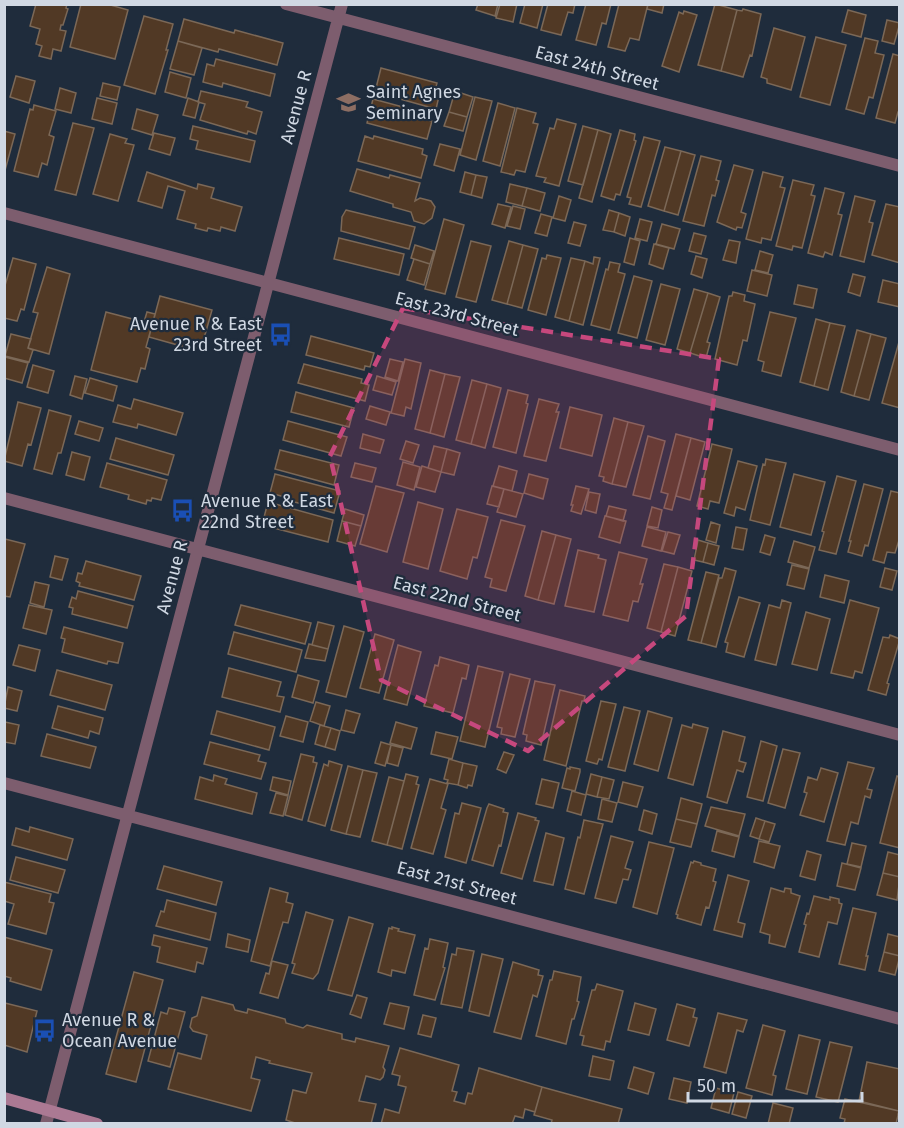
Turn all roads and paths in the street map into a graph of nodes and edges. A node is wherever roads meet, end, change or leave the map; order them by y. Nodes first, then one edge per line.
1 (286, 4) edge
2 (342, 4) edge
3 (338, 19) junction
4 (900, 166) edge
5 (4, 213) edge
6 (268, 283) junction
7 (900, 450) edge
8 (4, 498) edge
9 (198, 549) junction
10 (900, 735) edge
11 (4, 783) edge
12 (128, 815) junction
13 (900, 1019) edge
14 (4, 1098) edge
15 (50, 1110) junction
16 (46, 1124) edge
17 (97, 1124) edge

1 - 3 street, East 24th Street
2 - 3 street, Avenue R
3 - 4 street, East 24th Street
3 - 6 street, Avenue R
5 - 6 street, East 23rd Street
6 - 7 street, East 23rd Street
6 - 9 street, Avenue R
8 - 9 street, East 22nd Street
9 - 10 street, East 22nd Street
9 - 12 street, Avenue R
11 - 12 street, East 21st Street
12 - 13 street, East 21st Street
12 - 15 street, Avenue R
14 - 15 main road
15 - 16 street, Avenue R
15 - 17 main road

